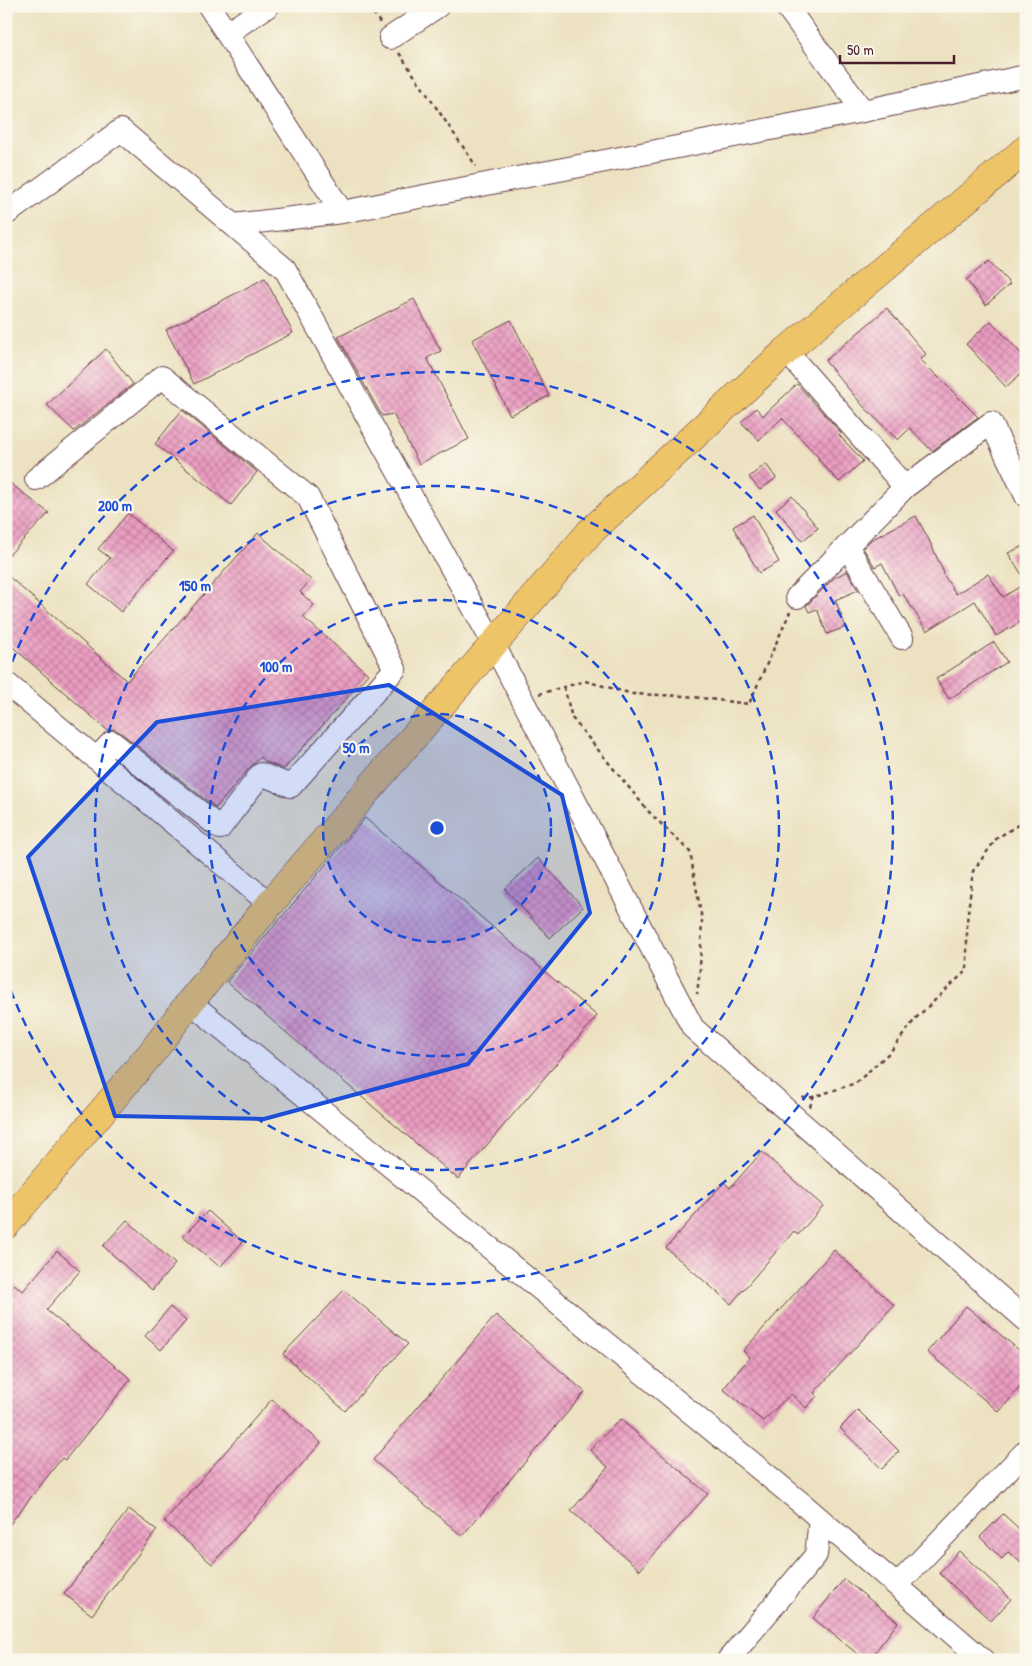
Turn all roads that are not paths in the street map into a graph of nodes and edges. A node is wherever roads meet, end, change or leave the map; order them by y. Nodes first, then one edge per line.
1 (209, 6) edge
2 (268, 6) edge
3 (438, 6) edge
4 (786, 6) edge
5 (227, 33) junction
6 (390, 38) road end
7 (1026, 76) edge
8 (863, 111) junction
9 (1026, 149) edge
10 (342, 212) junction
11 (6, 214) edge
12 (233, 225) junction
13 (786, 351) junction
14 (36, 479) dead end
15 (905, 488) junction
16 (1026, 496) edge
17 (847, 546) junction
18 (796, 597) road end
19 (902, 638) dead end
20 (493, 643) junction
21 (6, 683) edge
22 (97, 758) junction
23 (270, 904) junction
24 (190, 1002) junction
25 (6, 1224) edge
26 (1026, 1320) edge
27 (1026, 1452) edge
28 (820, 1520) junction
29 (897, 1585) junction
30 (728, 1660) edge
31 (983, 1660) edge

1 - 5 street
2 - 5 street
3 - 6 street
4 - 8 street
5 - 10 street
7 - 8 street
8 - 10 street
9 - 13 main road
10 - 12 street
11 - 12 street
12 - 20 street
13 - 15 street
13 - 20 main road
14 - 22 street
15 - 16 street
15 - 17 street
17 - 18 street
17 - 19 street
20 - 23 main road
20 - 26 street
21 - 22 street
22 - 23 street
23 - 24 main road
24 - 25 main road
24 - 28 street
27 - 29 street
28 - 29 street
28 - 30 street
29 - 31 street

